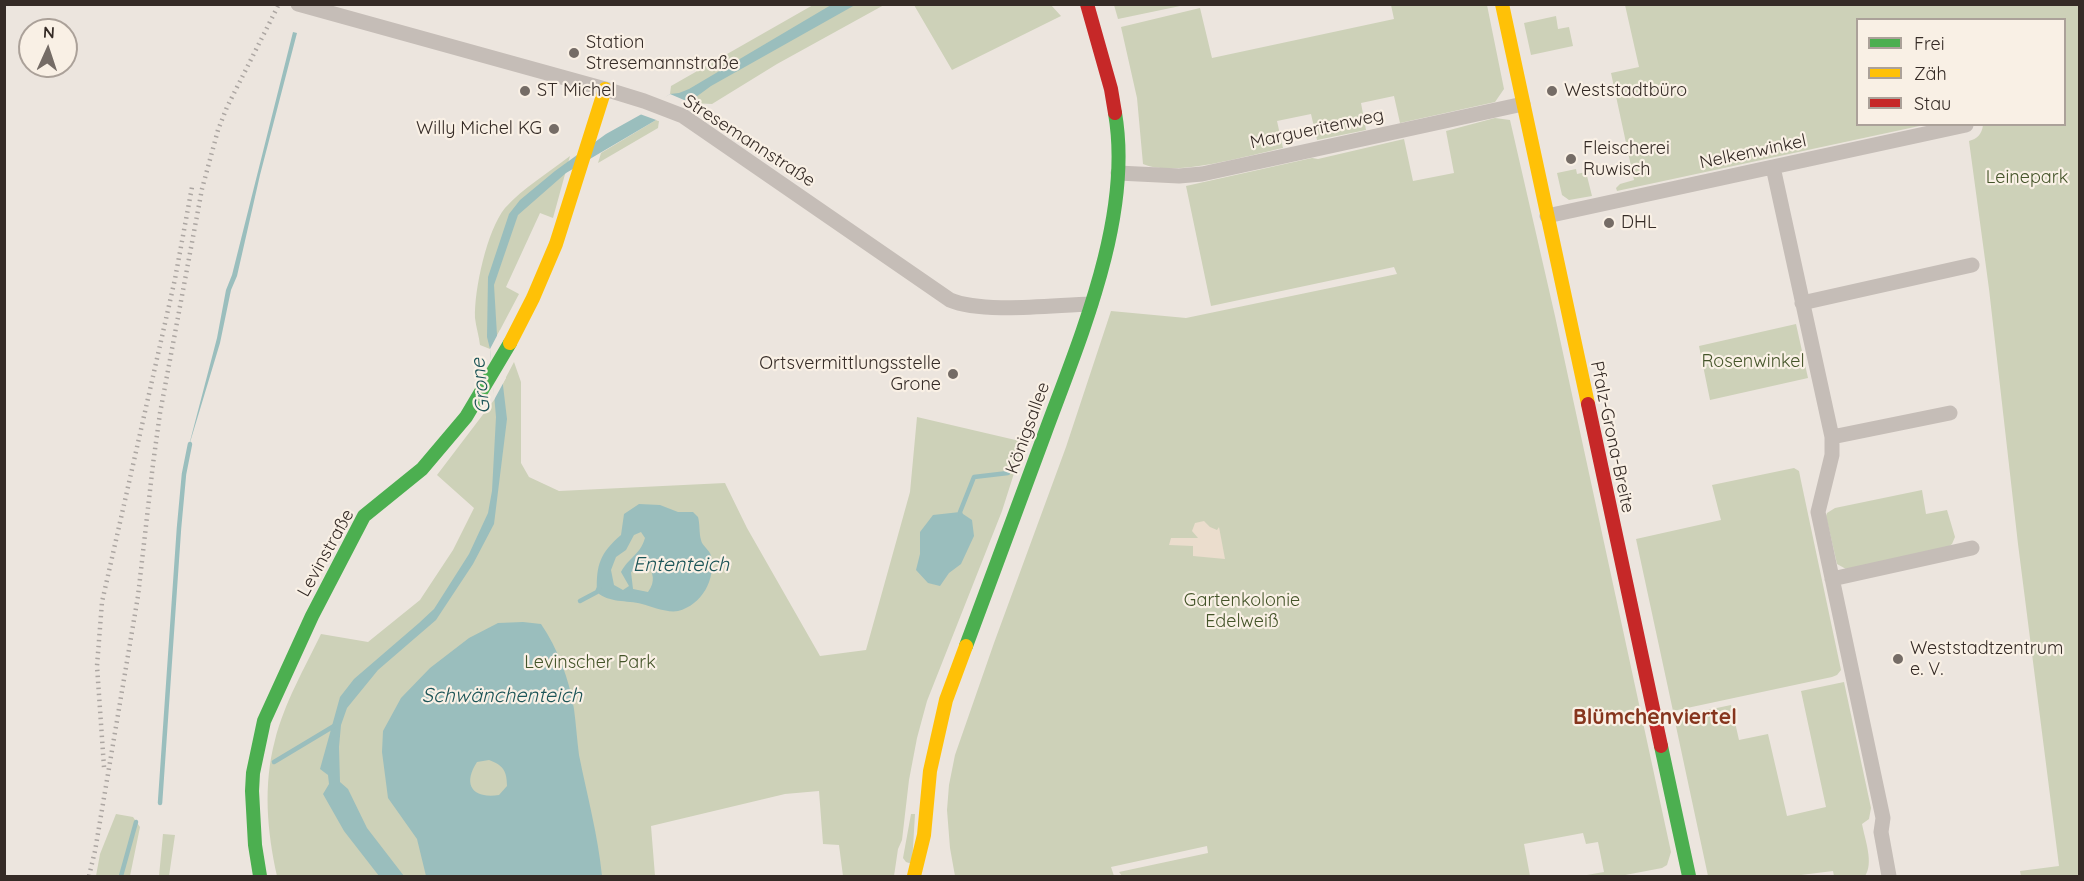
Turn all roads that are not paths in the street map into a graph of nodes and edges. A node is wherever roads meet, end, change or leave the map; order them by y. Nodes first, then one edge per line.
1 (298, 4) edge
2 (1074, 4) edge
3 (1087, 4) edge
4 (1502, 4) edge
5 (1093, 29) junction
6 (605, 89) junction
7 (1523, 104) junction
8 (1961, 126) edge
9 (1773, 167) junction
10 (1118, 173) junction
11 (1547, 216) junction
12 (1972, 265) dead end
13 (1802, 303) junction
14 (1091, 304) junction
15 (1950, 413) dead end
16 (1832, 437) junction
17 (1972, 548) dead end
18 (1832, 579) junction
19 (924, 835) junction
20 (930, 869) dead end
21 (260, 876) edge
22 (914, 876) edge
23 (1689, 876) edge
24 (1889, 876) edge

1 - 6 street, Stresemannstraße
2 - 5 street, Königsallee
3 - 5 street, Königsallee
4 - 7 street, Pfalz-Grona-Breite
5 - 10 street, Königsallee
6 - 14 street, Stresemannstraße
6 - 21 street, Levinstraße
7 - 10 street, Margueritenweg
7 - 11 street, Pfalz-Grona-Breite
8 - 9 street, Nelkenwinkel
9 - 11 street, Nelkenwinkel
9 - 13 street
10 - 14 street, Königsallee
11 - 23 street, Pfalz-Grona-Breite
12 - 13 street
13 - 16 street
14 - 19 street, Königsallee
15 - 16 street
16 - 18 street
17 - 18 street
18 - 24 street
19 - 20 street, Königsallee
19 - 22 street, Königsallee

